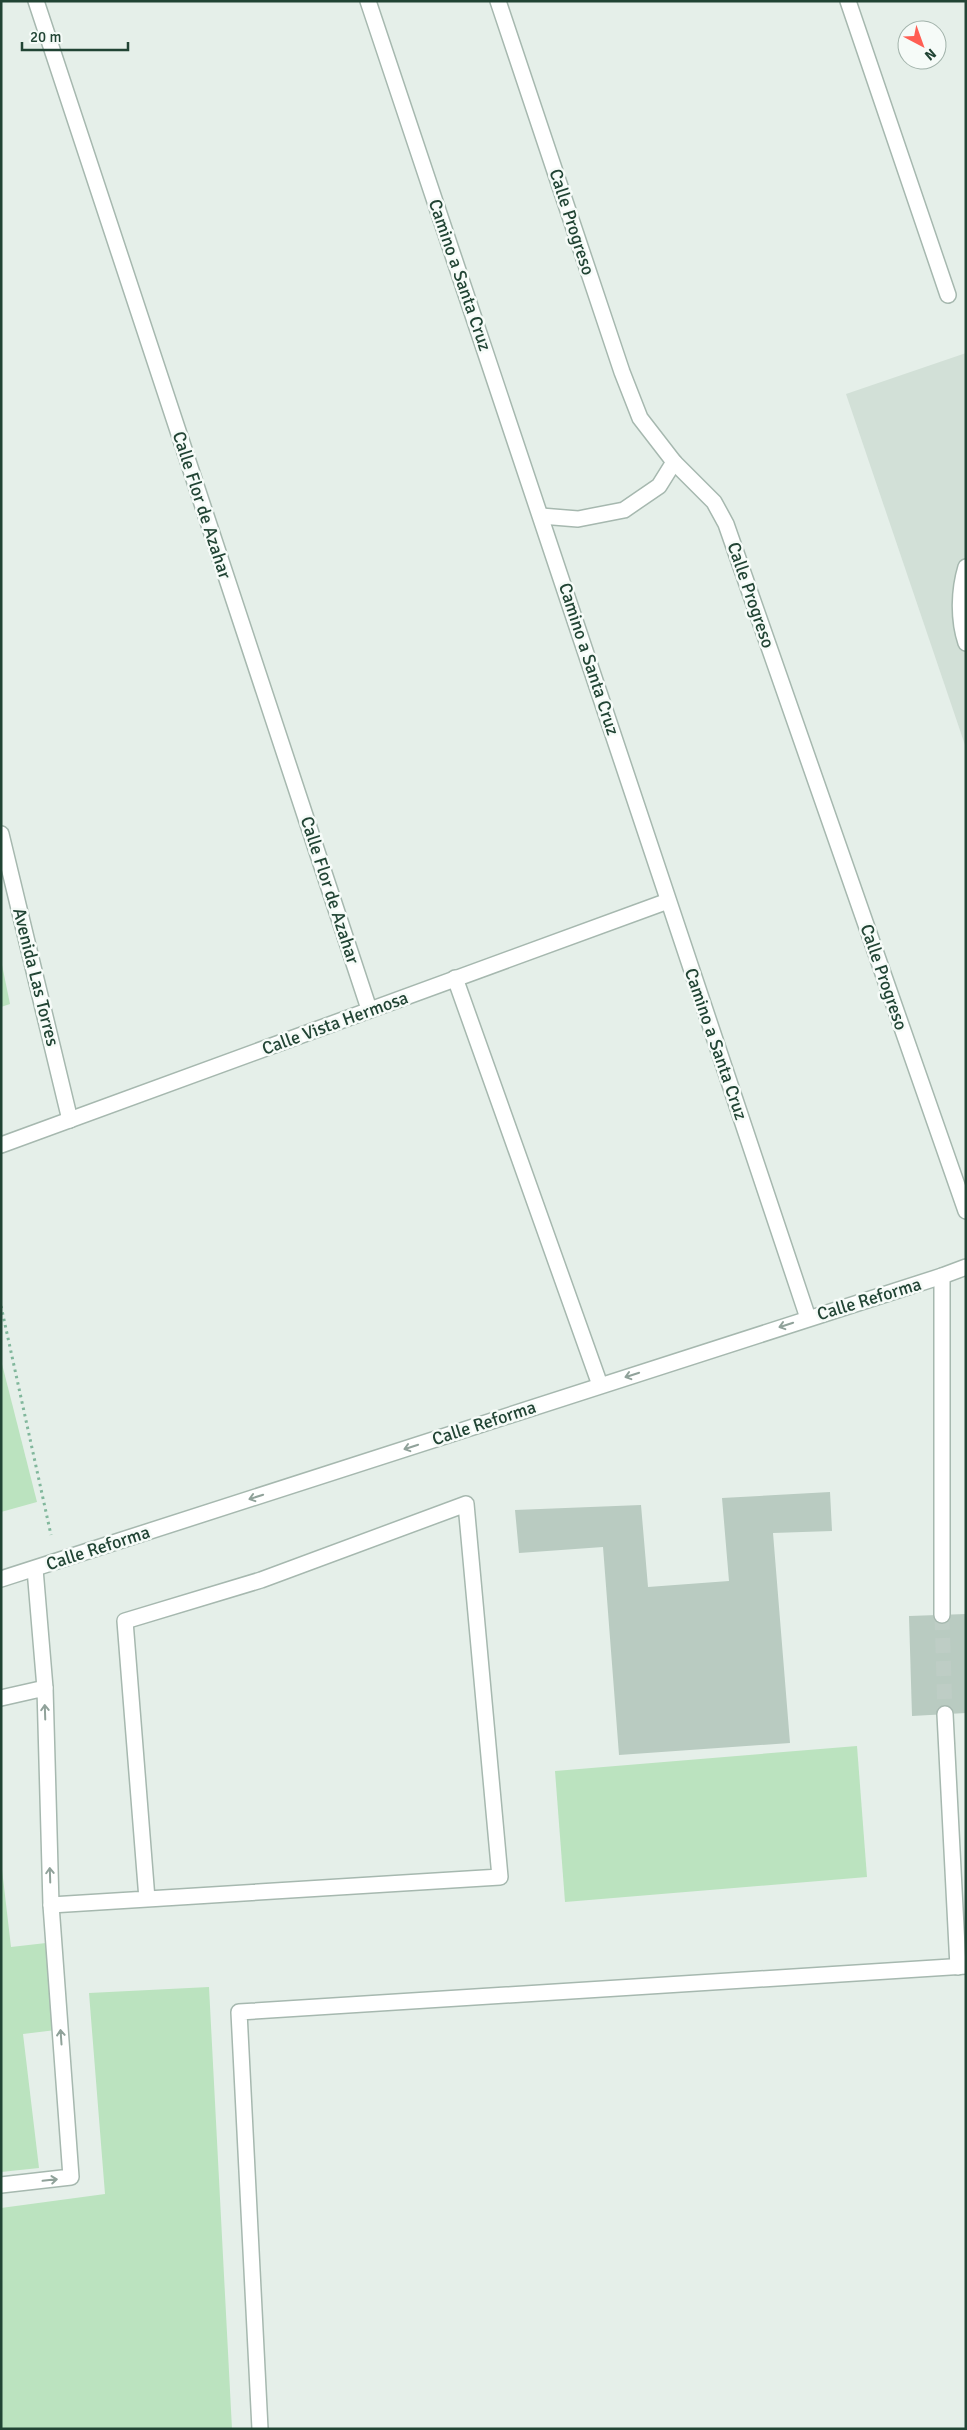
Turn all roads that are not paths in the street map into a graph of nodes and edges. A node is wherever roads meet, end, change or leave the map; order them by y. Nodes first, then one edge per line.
1 (36, 1) edge
2 (368, 1) edge
3 (498, 1) edge
4 (848, 1) edge
5 (948, 295) dead end
6 (674, 462) junction
7 (542, 516) junction
8 (966, 567) edge
9 (966, 642) edge
10 (1, 834) edge
11 (668, 901) junction
12 (455, 978) junction
13 (369, 1009) junction
14 (70, 1120) junction
15 (1, 1145) edge
16 (966, 1211) edge
17 (966, 1266) edge
18 (942, 1276) junction
19 (808, 1318) junction
20 (600, 1385) junction
21 (35, 1569) junction
22 (1, 1579) edge
23 (942, 1615) tunnel mouth
24 (45, 1688) junction
25 (1, 1698) edge
26 (945, 1714) tunnel mouth
27 (147, 1898) junction
28 (51, 1905) junction
29 (962, 1966) edge
30 (1, 2184) edge
31 (260, 2429) edge

1 - 13 street, Calle Flor de Azahar
2 - 7 street, Camino a Santa Cruz
3 - 6 street, Calle Progreso
4 - 5 street
6 - 7 street
6 - 16 street, Calle Progreso
7 - 11 street, Camino a Santa Cruz
8 - 9 street
10 - 14 street, Avenida Las Torres
11 - 12 street, Calle Vista Hermosa
11 - 19 street, Camino a Santa Cruz
12 - 13 street, Calle Vista Hermosa
12 - 20 street
13 - 14 street, Calle Vista Hermosa
14 - 15 street, Calle Vista Hermosa
17 - 18 street, Calle Reforma
18 - 19 street, Calle Reforma
18 - 23 street
19 -> 20 street, Calle Reforma
20 -> 21 street, Calle Reforma
21 - 22 street, Calle Reforma
21 - 24 street
24 - 25 street
28 -> 24 street
26 - 29 street
27 - 27 street
27 - 28 street
30 -> 28 street
29 - 31 street

